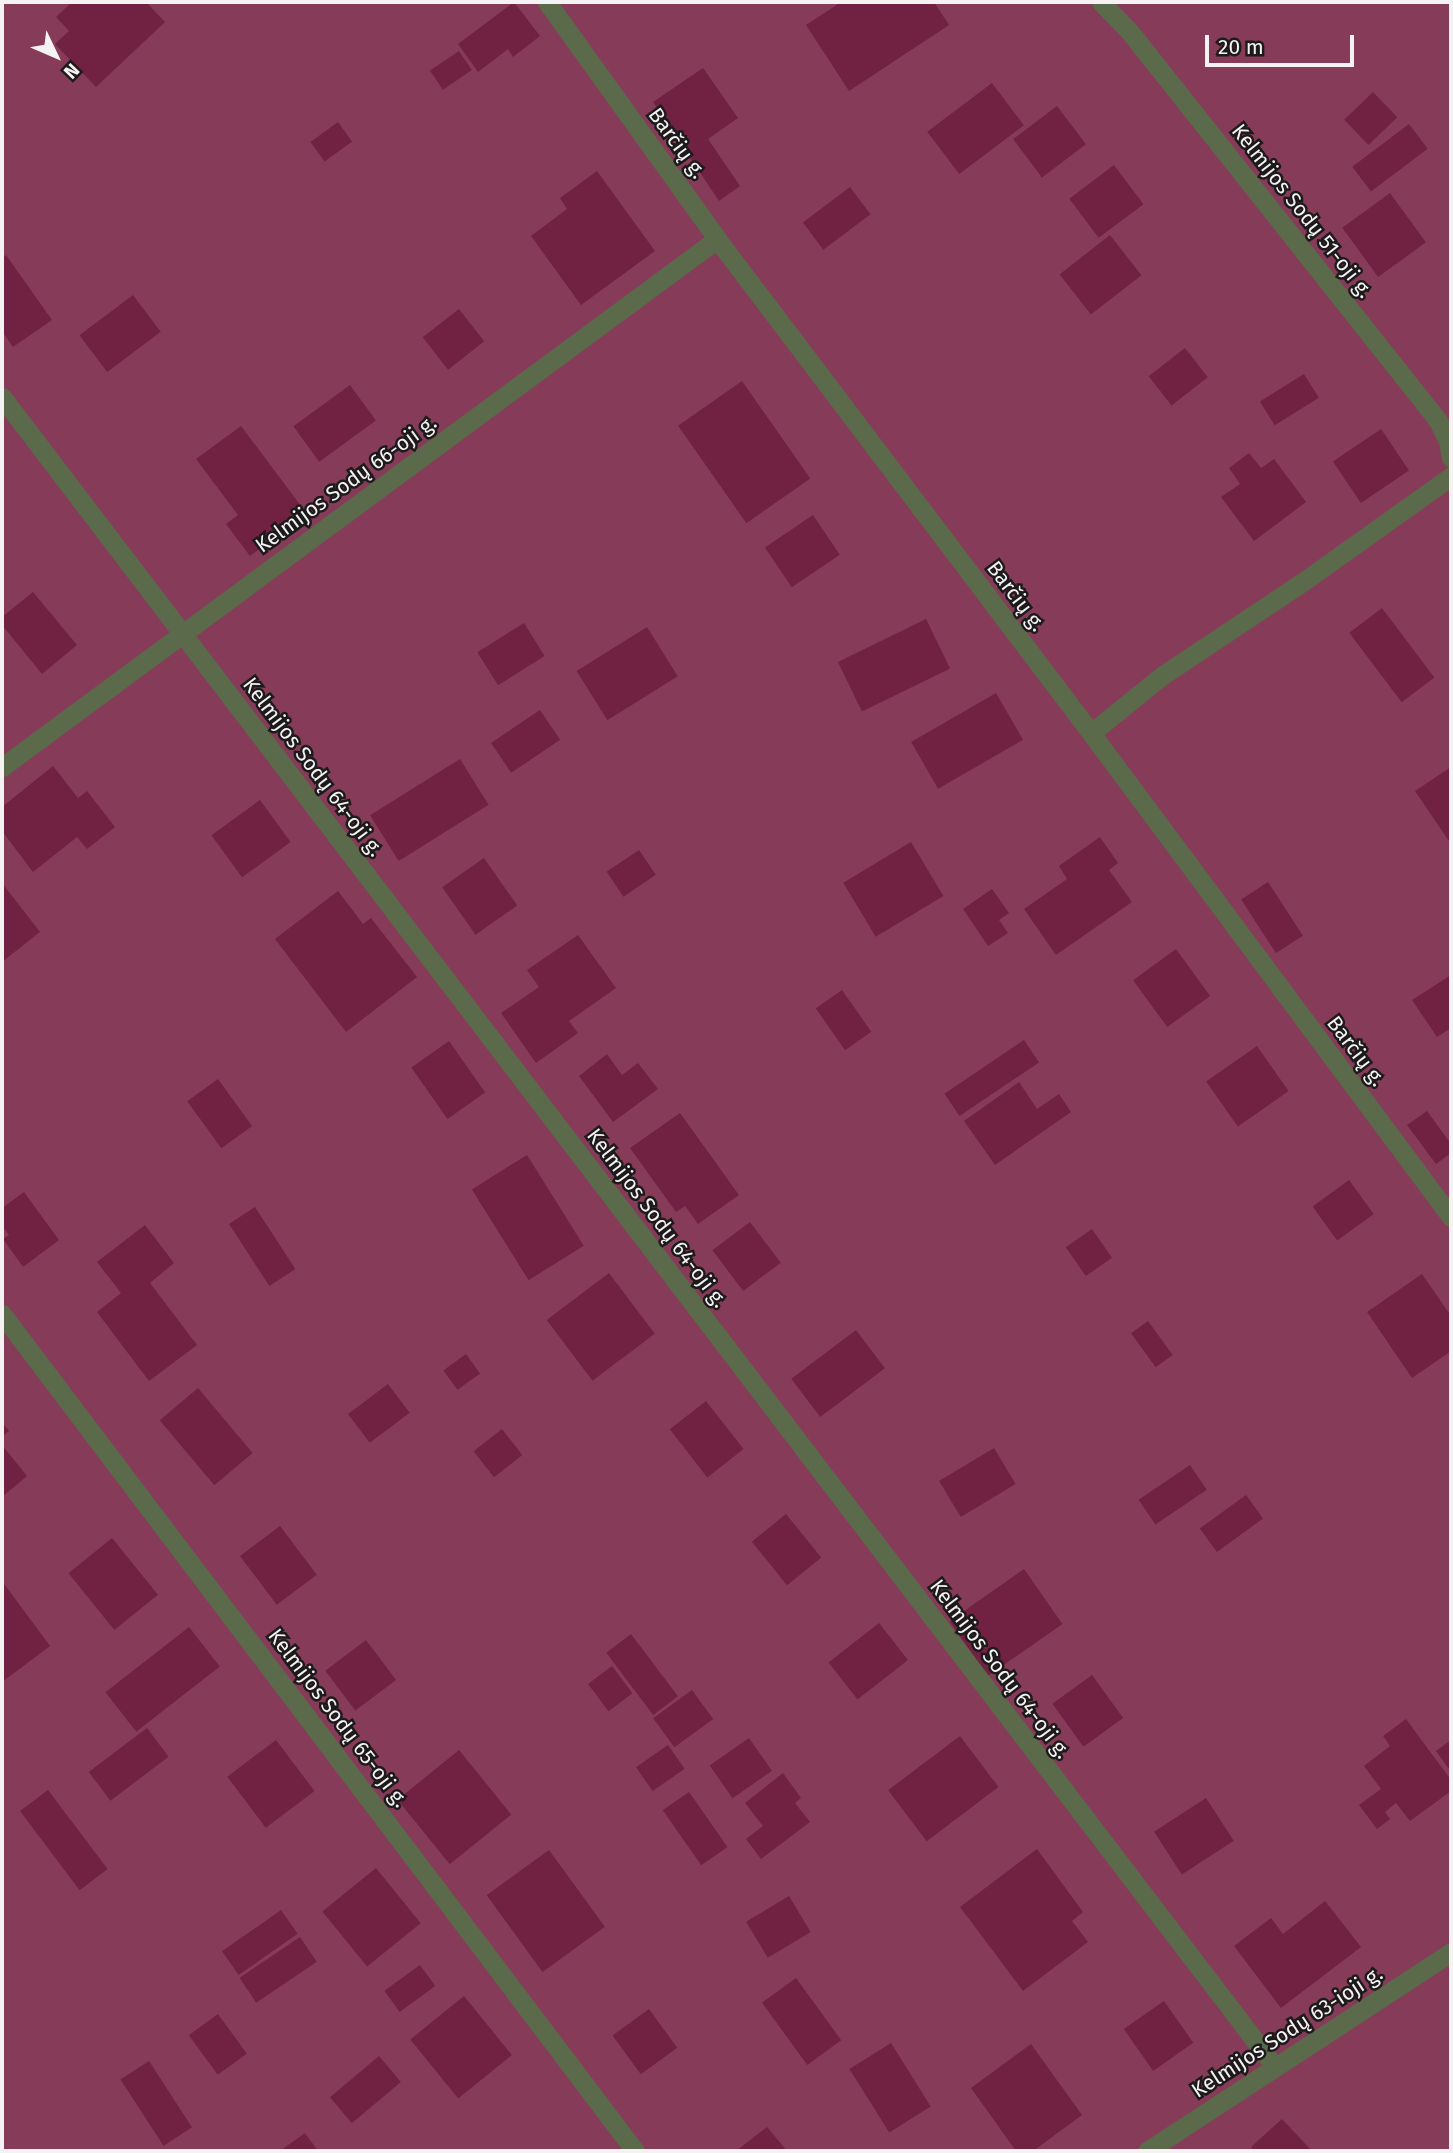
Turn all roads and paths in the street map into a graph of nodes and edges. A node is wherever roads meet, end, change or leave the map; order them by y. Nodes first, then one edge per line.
1 (547, 2) edge
2 (1101, 2) edge
3 (718, 239) junction
4 (2, 397) edge
5 (1451, 458) edge
6 (1451, 476) edge
7 (182, 632) junction
8 (1091, 733) junction
9 (2, 767) edge
10 (1451, 1217) edge
11 (2, 1314) edge
12 (1451, 1952) edge
13 (1275, 2067) junction
14 (635, 2151) edge
15 (1147, 2151) edge

1 - 3 street, Barčių g.
2 - 5 street, Kelmijos Sodų 51-oji g.
3 - 7 street, Kelmijos Sodų 66-oji g.
3 - 8 street, Barčių g.
4 - 7 street, Kelmijos Sodų 64-oji g.
6 - 8 street
7 - 9 street, Kelmijos Sodų 66-oji g.
7 - 13 street, Kelmijos Sodų 64-oji g.
8 - 10 street, Barčių g.
11 - 14 street, Kelmijos Sodų 65-oji g.
12 - 13 street, Kelmijos Sodų 63-ioji g.
13 - 15 street, Kelmijos Sodų 63-ioji g.

